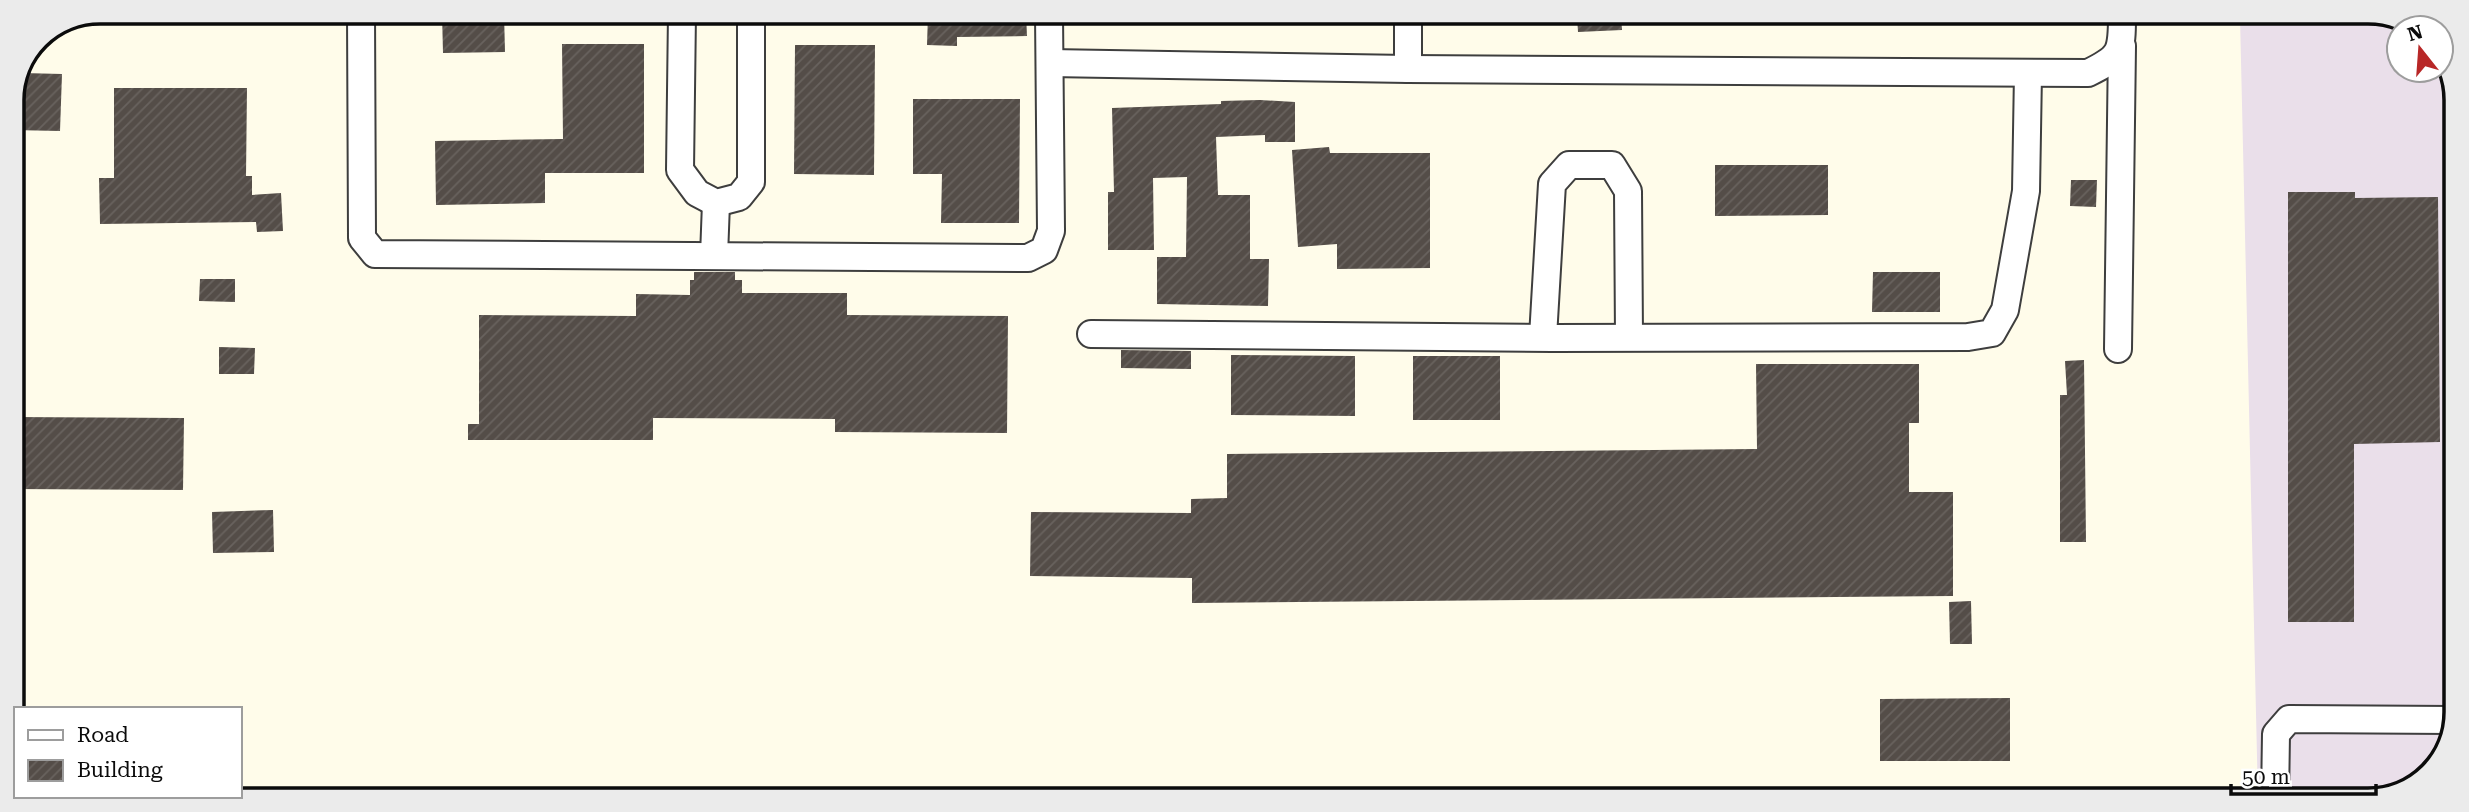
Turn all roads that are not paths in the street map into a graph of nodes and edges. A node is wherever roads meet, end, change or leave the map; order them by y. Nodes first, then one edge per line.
1 (361, 24) edge
2 (682, 24) edge
3 (751, 24) edge
4 (1049, 24) edge
5 (1408, 24) edge
6 (2122, 24) edge
7 (2122, 46) junction
8 (1050, 63) junction
9 (1408, 69) junction
10 (2028, 73) junction
11 (716, 204) junction
12 (714, 256) junction
13 (1091, 334) dead end
14 (1543, 337) junction
15 (1629, 337) junction
16 (2118, 349) dead end
17 (2444, 720) edge
18 (2275, 788) edge

1 - 12 lane
2 - 11 lane
3 - 11 lane
4 - 8 lane
5 - 9 lane
6 - 7 lane
7 - 10 lane
7 - 16 lane
8 - 9 lane
8 - 12 lane
9 - 10 lane
10 - 15 lane
11 - 12 lane
13 - 14 lane
14 - 15 lane
14 - 15 lane
17 - 18 lane

